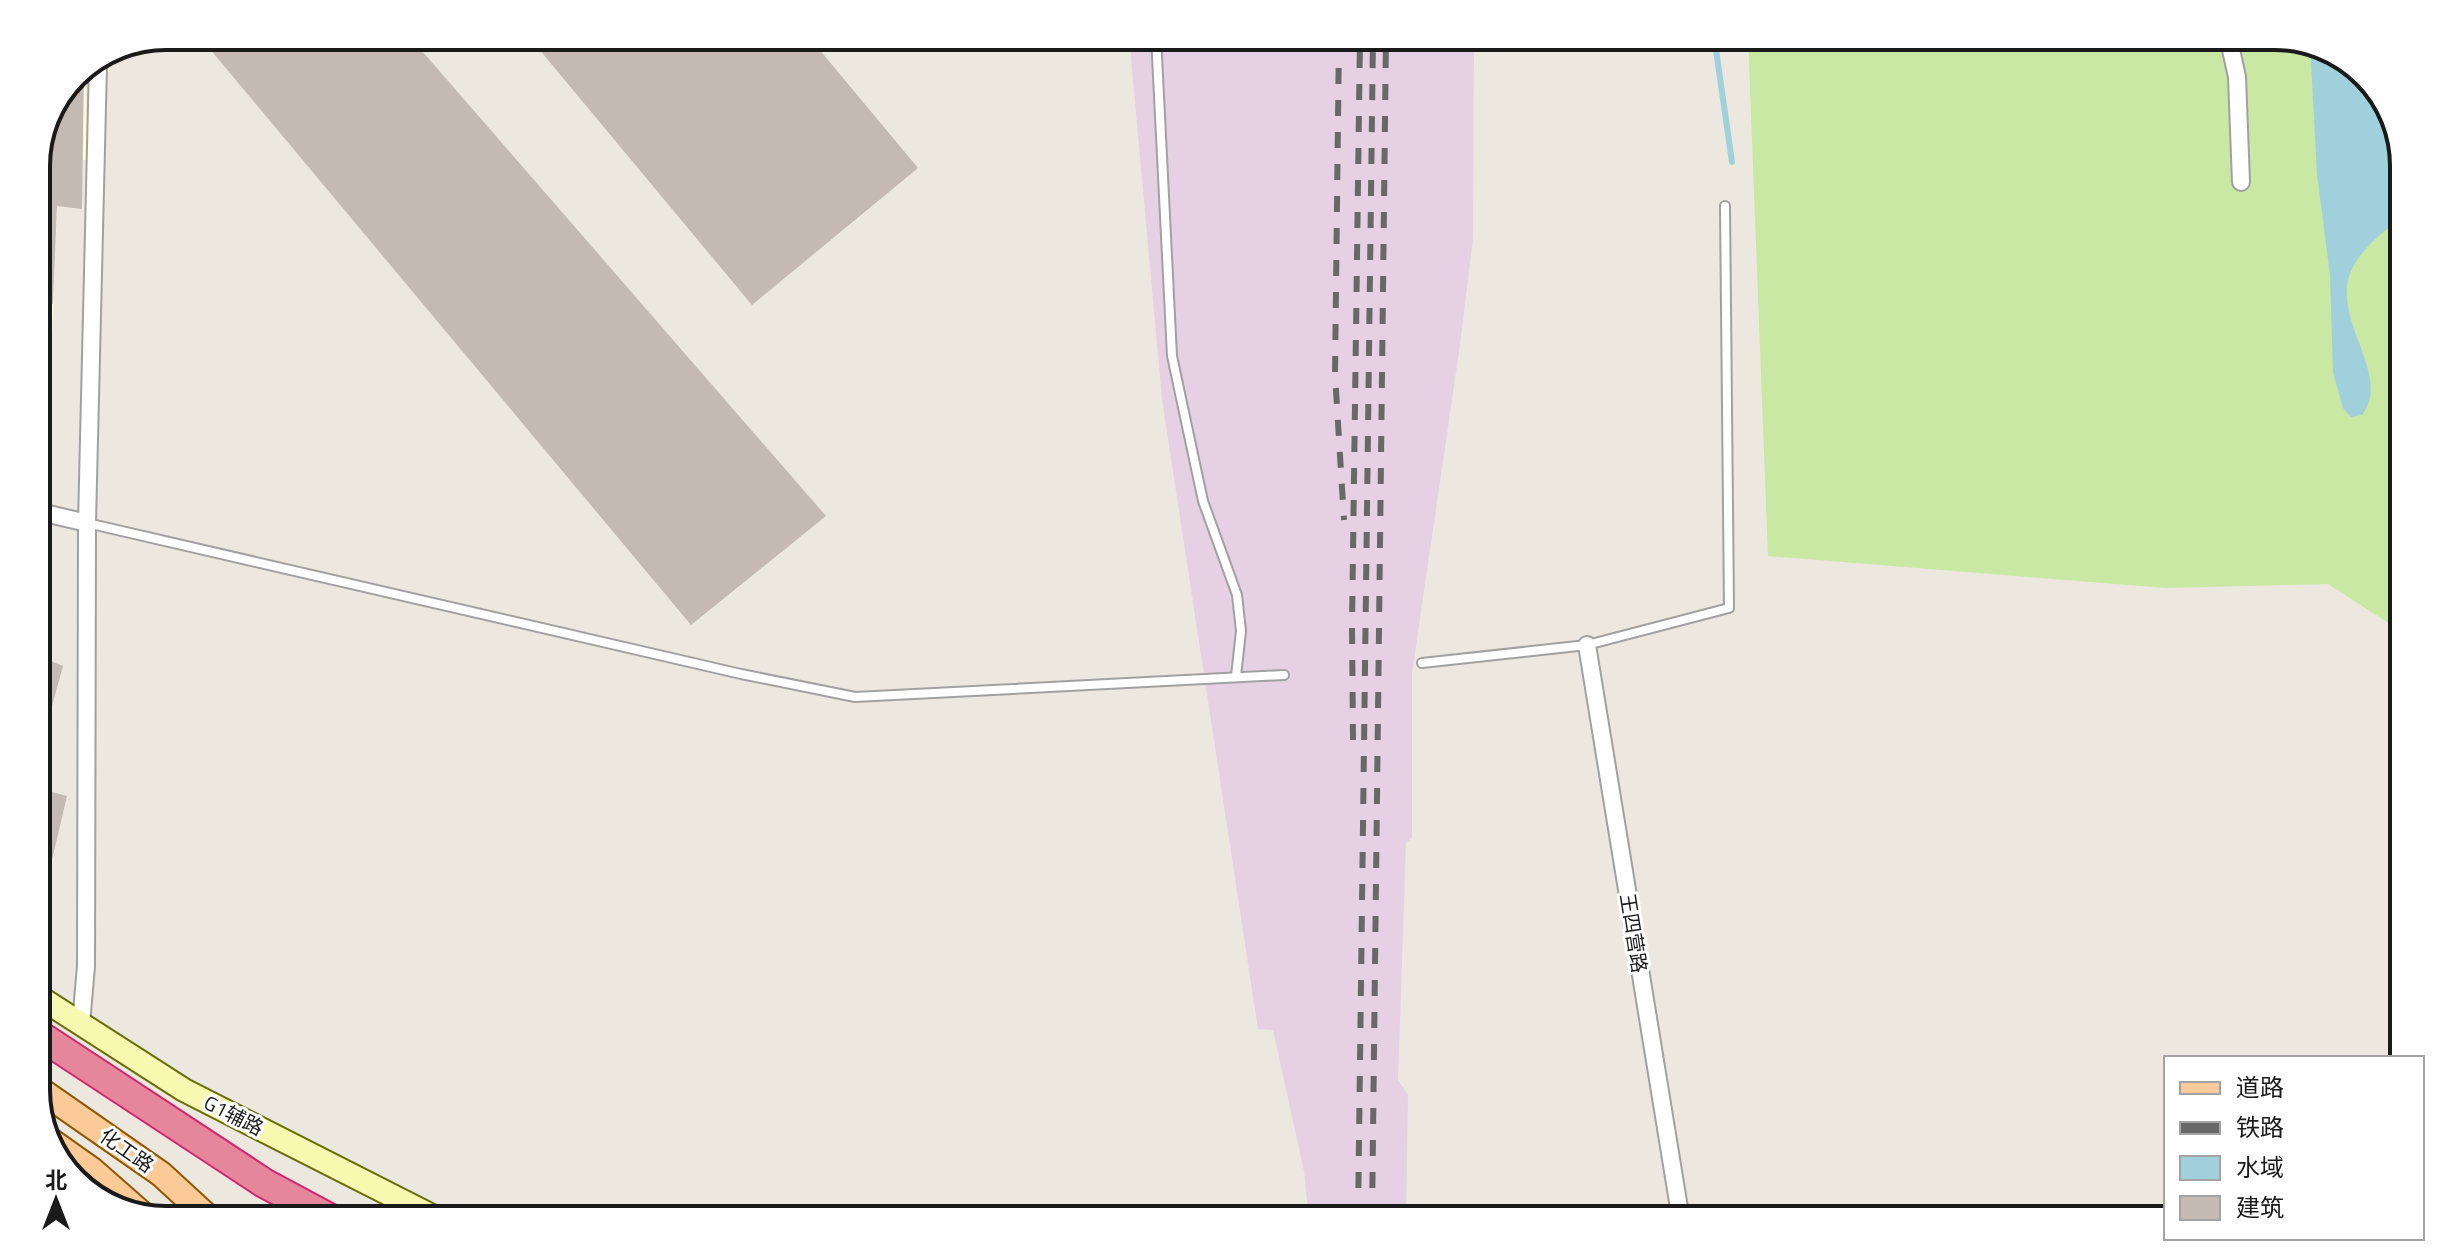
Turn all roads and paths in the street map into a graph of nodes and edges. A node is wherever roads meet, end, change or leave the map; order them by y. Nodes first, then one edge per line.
1 (1157, 50) edge
2 (2231, 50) edge
3 (98, 72) edge
4 (2241, 182) dead end
5 (1725, 206) dead end
6 (50, 514) edge
7 (87, 523) junction
8 (1587, 645) junction
9 (1422, 663) dead end
10 (1284, 675) dead end
11 (1236, 676) junction
12 (50, 1004) edge
13 (81, 1024) junction
14 (50, 1042) edge
15 (50, 1097) edge
16 (68, 1153) edge
17 (124, 1198) edge
18 (196, 1206) edge
19 (307, 1206) edge
20 (412, 1206) edge
21 (1679, 1206) edge

1 - 11 lane
2 - 4 street
3 - 7 street
5 - 8 lane
6 - 7 street
7 - 11 lane
7 - 13 street
8 - 9 lane
8 - 21 street, 王四营路
10 - 11 lane
12 - 13 main road, G1辅路
13 - 20 main road, G1辅路
14 - 19 highway
15 - 18 main road, 化工路
16 - 17 main road, 化工路

